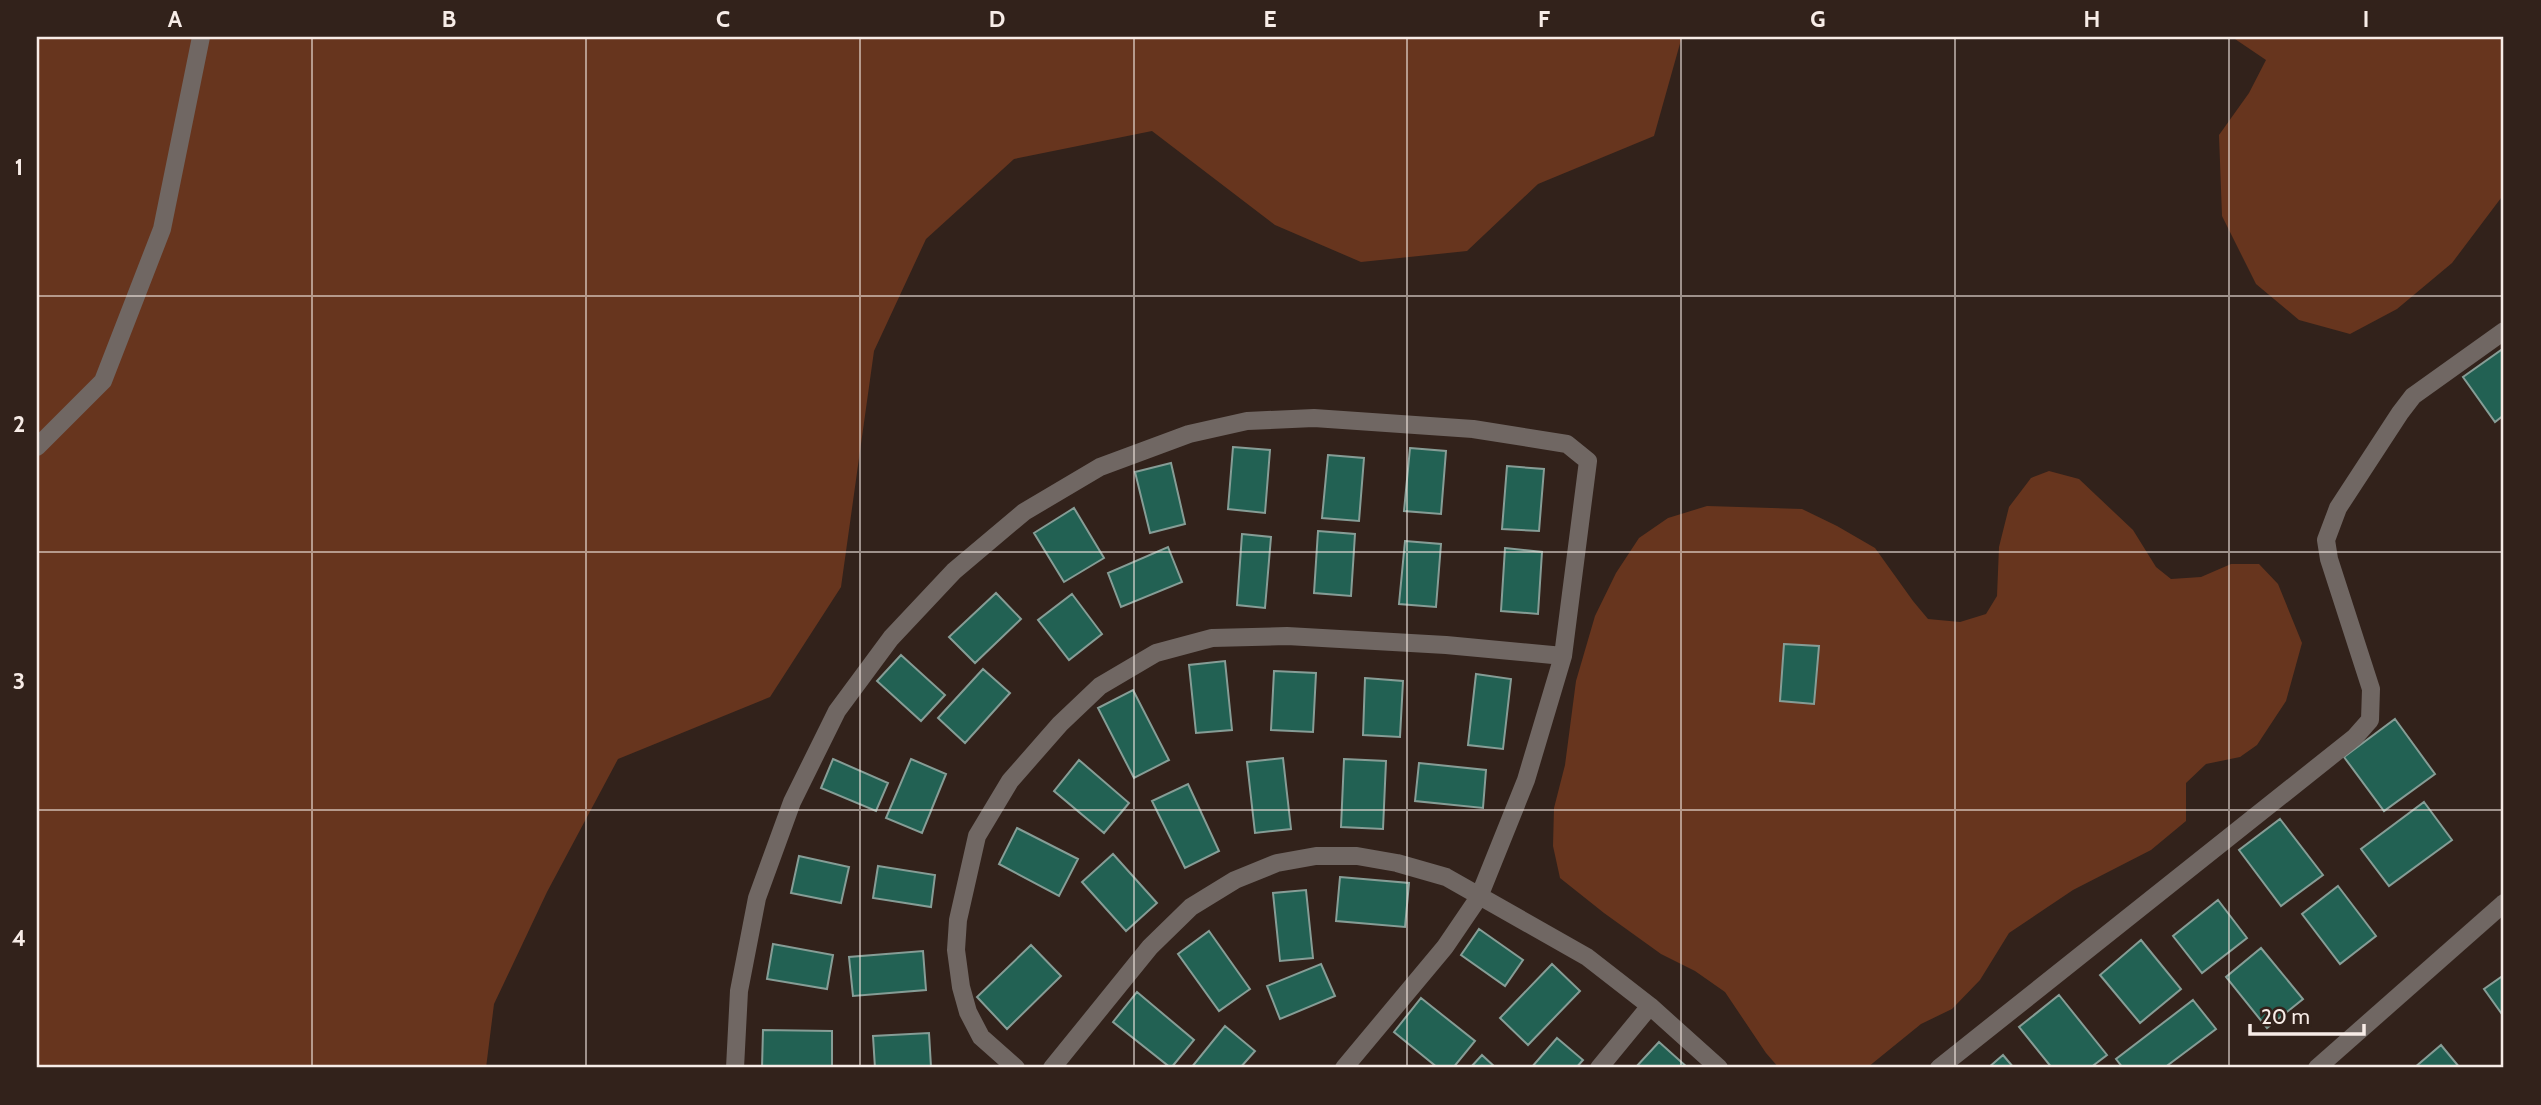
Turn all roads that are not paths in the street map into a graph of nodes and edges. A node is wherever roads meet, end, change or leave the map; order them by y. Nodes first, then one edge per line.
1 (201, 37) edge
2 (2504, 331) edge
3 (37, 447) edge
4 (1563, 656) junction
5 (1479, 897) junction
6 (2504, 903) edge
7 (1650, 1006) junction
8 (735, 1068) edge
9 (1016, 1068) edge
10 (1052, 1068) edge
11 (1344, 1068) edge
12 (1599, 1068) edge
13 (1719, 1068) edge
14 (1938, 1068) edge
15 (2317, 1068) edge

1 - 3 street
2 - 14 street
4 - 5 street
4 - 8 street
4 - 9 street
5 - 7 street
5 - 10 street
5 - 11 street
6 - 15 street
7 - 12 street
7 - 13 street

